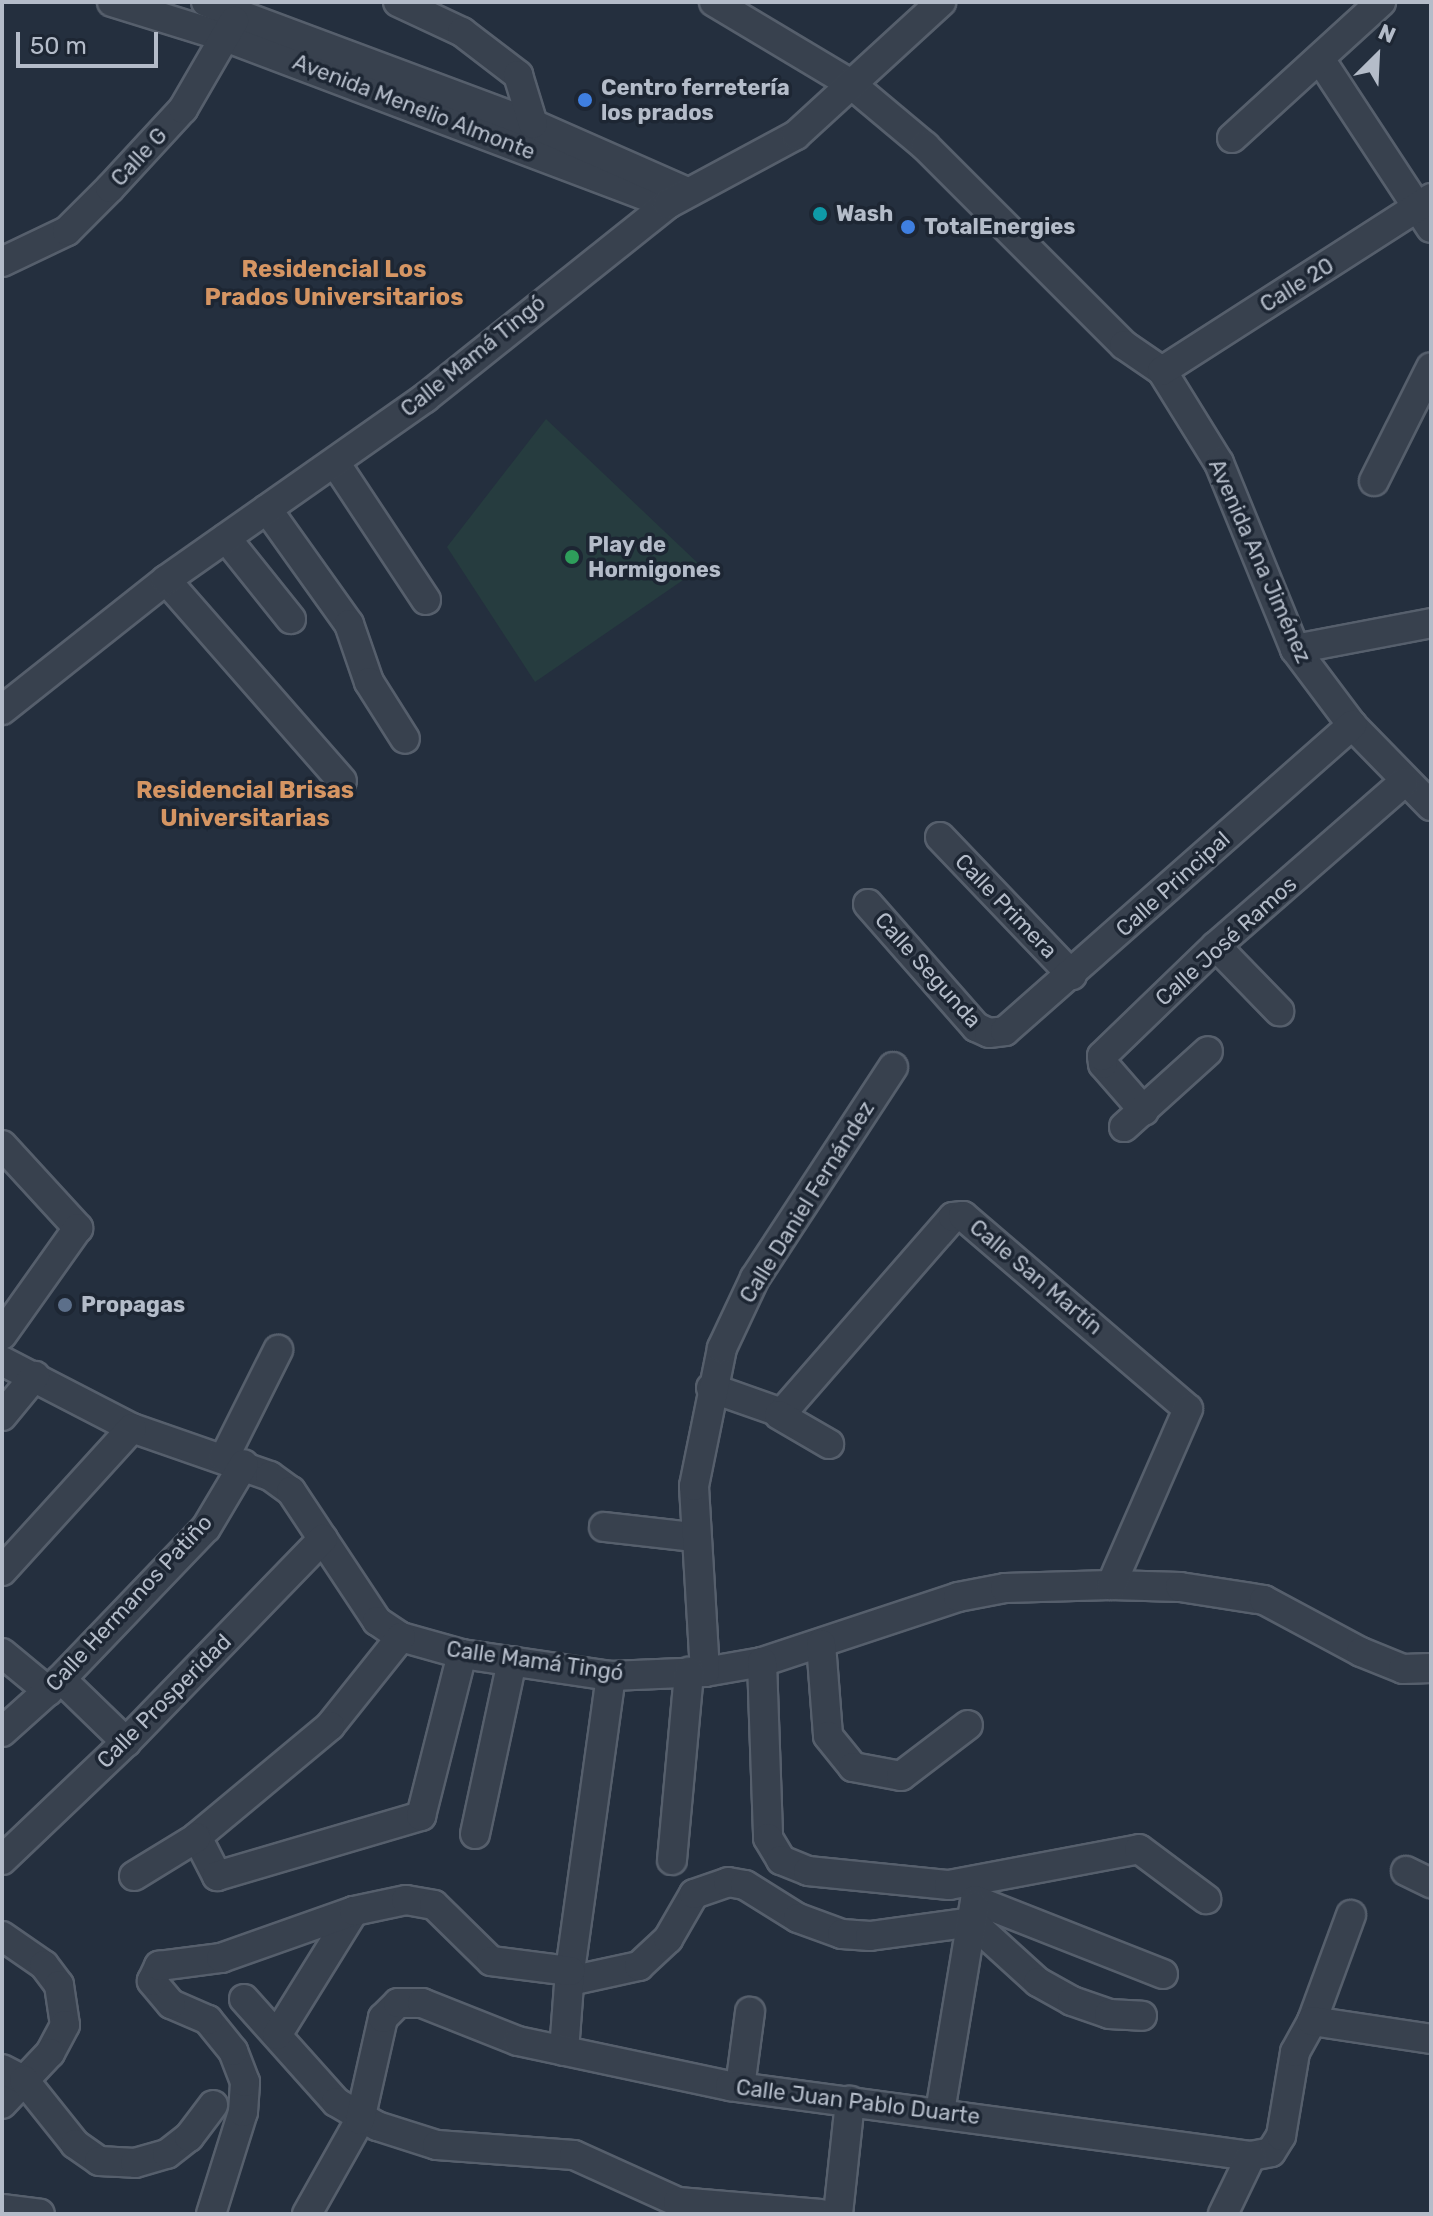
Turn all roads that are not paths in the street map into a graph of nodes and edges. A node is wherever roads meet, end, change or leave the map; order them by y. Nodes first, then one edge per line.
1 (112, 2) edge
2 (206, 2) edge
3 (398, 2) edge
4 (714, 2) edge
5 (941, 2) edge
6 (1381, 2) edge
7 (232, 25) junction
8 (1320, 59) junction
9 (851, 84) junction
10 (533, 124) junction
11 (1232, 138) dead end
12 (678, 198) junction
13 (1427, 212) edge
14 (2, 262) edge
15 (1431, 367) edge
16 (1162, 371) junction
17 (336, 464) junction
18 (1374, 481) dead end
19 (267, 509) junction
20 (226, 538) junction
21 (166, 580) junction
22 (426, 600) dead end
23 (291, 619) dead end
24 (1431, 623) edge
25 (1295, 649) junction
26 (2, 710) edge
27 (1352, 725) junction
28 (405, 739) dead end
29 (342, 781) dead end
30 (1404, 782) junction
31 (1431, 806) edge
32 (940, 837) dead end
33 (868, 904) dead end
34 (1216, 946) junction
35 (1072, 975) junction
36 (1279, 1011) dead end
37 (989, 1033) joint
38 (1208, 1051) dead end
39 (893, 1067) dead end
40 (4, 1150) edge
41 (2, 1335) edge
42 (278, 1350) dead end
43 (2, 1361) edge
44 (35, 1376) junction
45 (711, 1388) junction
46 (779, 1415) junction
47 (2, 1416) edge
48 (132, 1428) junction
49 (829, 1444) dead end
50 (234, 1461) junction
51 (604, 1527) dead end
52 (693, 1537) junction
53 (323, 1539) junction
54 (2, 1571) edge
55 (1111, 1585) junction
56 (401, 1637) junction
57 (821, 1644) junction
58 (2, 1653) edge
59 (462, 1654) junction
60 (512, 1661) junction
61 (762, 1662) junction
62 (1431, 1668) edge
63 (697, 1672) junction
64 (611, 1676) junction
65 (55, 1685) junction
66 (968, 1725) dead end
67 (2, 1732) edge
68 (126, 1742) junction
69 (475, 1834) dead end
70 (196, 1838) junction
71 (2, 1860) edge
72 (672, 1860) dead end
73 (134, 1876) dead end
74 (1206, 1899) dead end
75 (975, 1901) junction
76 (354, 1911) junction
77 (1351, 1915) dead end
78 (2, 1936) edge
79 (1163, 1974) dead end
80 (570, 1976) junction
81 (244, 1999) dead end
82 (750, 2012) dead end
83 (1142, 2016) dead end
84 (1312, 2021) junction
85 (1431, 2027) edge
86 (277, 2035) junction
87 (1431, 2039) edge
88 (564, 2051) junction
89 (13, 2075) edge
90 (740, 2087) junction
91 (850, 2101) junction
92 (2, 2104) edge
93 (213, 2105) dead end
94 (940, 2112) junction
95 (360, 2120) junction
96 (189, 2137) junction
97 (1251, 2156) junction
98 (229, 2158) junction
99 (678, 2208) edge
100 (2, 2209) edge
101 (40, 2214) edge
102 (211, 2214) edge
103 (307, 2214) edge
104 (820, 2214) edge
105 (838, 2214) edge
106 (1223, 2214) edge

1 - 7 street, Avenida Menelio Almonte
2 - 7 street, Avenida Menelio Almonte
3 - 10 street
4 - 9 street, Avenida Ana Jiménez
5 - 9 street, Calle Mamá Tingó
6 - 8 street
7 - 10 street, Avenida Menelio Almonte
7 - 12 street, Avenida Menelio Almonte
7 - 14 street, Calle G
8 - 11 street
8 - 13 street
9 - 12 street, Calle Mamá Tingó
9 - 16 street, Avenida Ana Jiménez
10 - 12 street, Avenida Menelio Almonte
12 - 17 street, Calle Mamá Tingó
13 - 16 street, Calle 20
15 - 18 street
16 - 25 street, Avenida Ana Jiménez
17 - 19 street, Calle Mamá Tingó
17 - 22 street
19 - 20 street, Calle Mamá Tingó
19 - 28 street
20 - 21 street, Calle Mamá Tingó
20 - 23 street
21 - 26 street, Calle Mamá Tingó
21 - 29 street
24 - 25 street
25 - 27 street, Avenida Ana Jiménez
27 - 30 street, Avenida Ana Jiménez
27 - 35 street, Calle Principal
30 - 31 street, Avenida Ana Jiménez
30 - 34 street, Calle José Ramos
32 - 35 street, Calle Primera
33 - 37 street, Calle Segunda
34 - 36 street
34 - 38 street, Calle José Ramos
35 - 37 street, Calle Principal
39 - 45 street, Calle Daniel Fernández
40 - 41 street
42 - 50 street, Calle Hermanos Patiño
43 - 44 street, Calle Mamá Tingó
44 - 47 street
44 - 48 street, Calle Mamá Tingó
45 - 46 street
45 - 52 street, Calle Daniel Fernández
46 - 49 street
46 - 55 street, Calle San Martín
48 - 50 street, Calle Mamá Tingó
48 - 54 street
50 - 53 street, Calle Mamá Tingó
50 - 65 street, Calle Hermanos Patiño
51 - 52 street
52 - 63 street, Calle Daniel Fernández
53 - 56 street, Calle Mamá Tingó
53 - 68 street, Calle Prosperidad
55 - 57 street, Calle Mamá Tingó
55 - 62 street, Calle Mamá Tingó
56 - 59 street, Calle Mamá Tingó
56 - 70 street
57 - 61 street, Calle Mamá Tingó
57 - 66 street
58 - 65 street
59 - 60 street, Calle Mamá Tingó
59 - 70 street
60 - 64 street, Calle Mamá Tingó
60 - 69 street
61 - 63 street, Calle Mamá Tingó
61 - 75 street
63 - 64 street, Calle Mamá Tingó
63 - 72 street, Calle Daniel Fernández
64 - 80 street
65 - 67 street, Calle Hermanos Patiño
65 - 68 street
68 - 71 street, Calle Prosperidad
70 - 73 street
74 - 75 street
75 - 79 street
75 - 80 street
75 - 83 street
75 - 94 street
76 - 80 street
76 - 86 street
76 - 98 street
77 - 84 street
78 - 89 street
80 - 88 street
81 - 86 street
82 - 90 street
84 - 87 street
84 - 97 street
85 - 87 street
86 - 95 street
88 - 90 street, Calle Juan Pablo Duarte
88 - 95 street, Calle Juan Pablo Duarte
89 - 92 street
89 - 96 street
90 - 91 street, Calle Juan Pablo Duarte
91 - 94 street, Calle Juan Pablo Duarte
91 - 105 street
93 - 96 street
94 - 97 street, Calle Juan Pablo Duarte
95 - 99 street
95 - 103 street, Calle Juan Pablo Duarte
96 - 98 street
97 - 106 street
98 - 102 street
99 - 104 street
100 - 101 street

